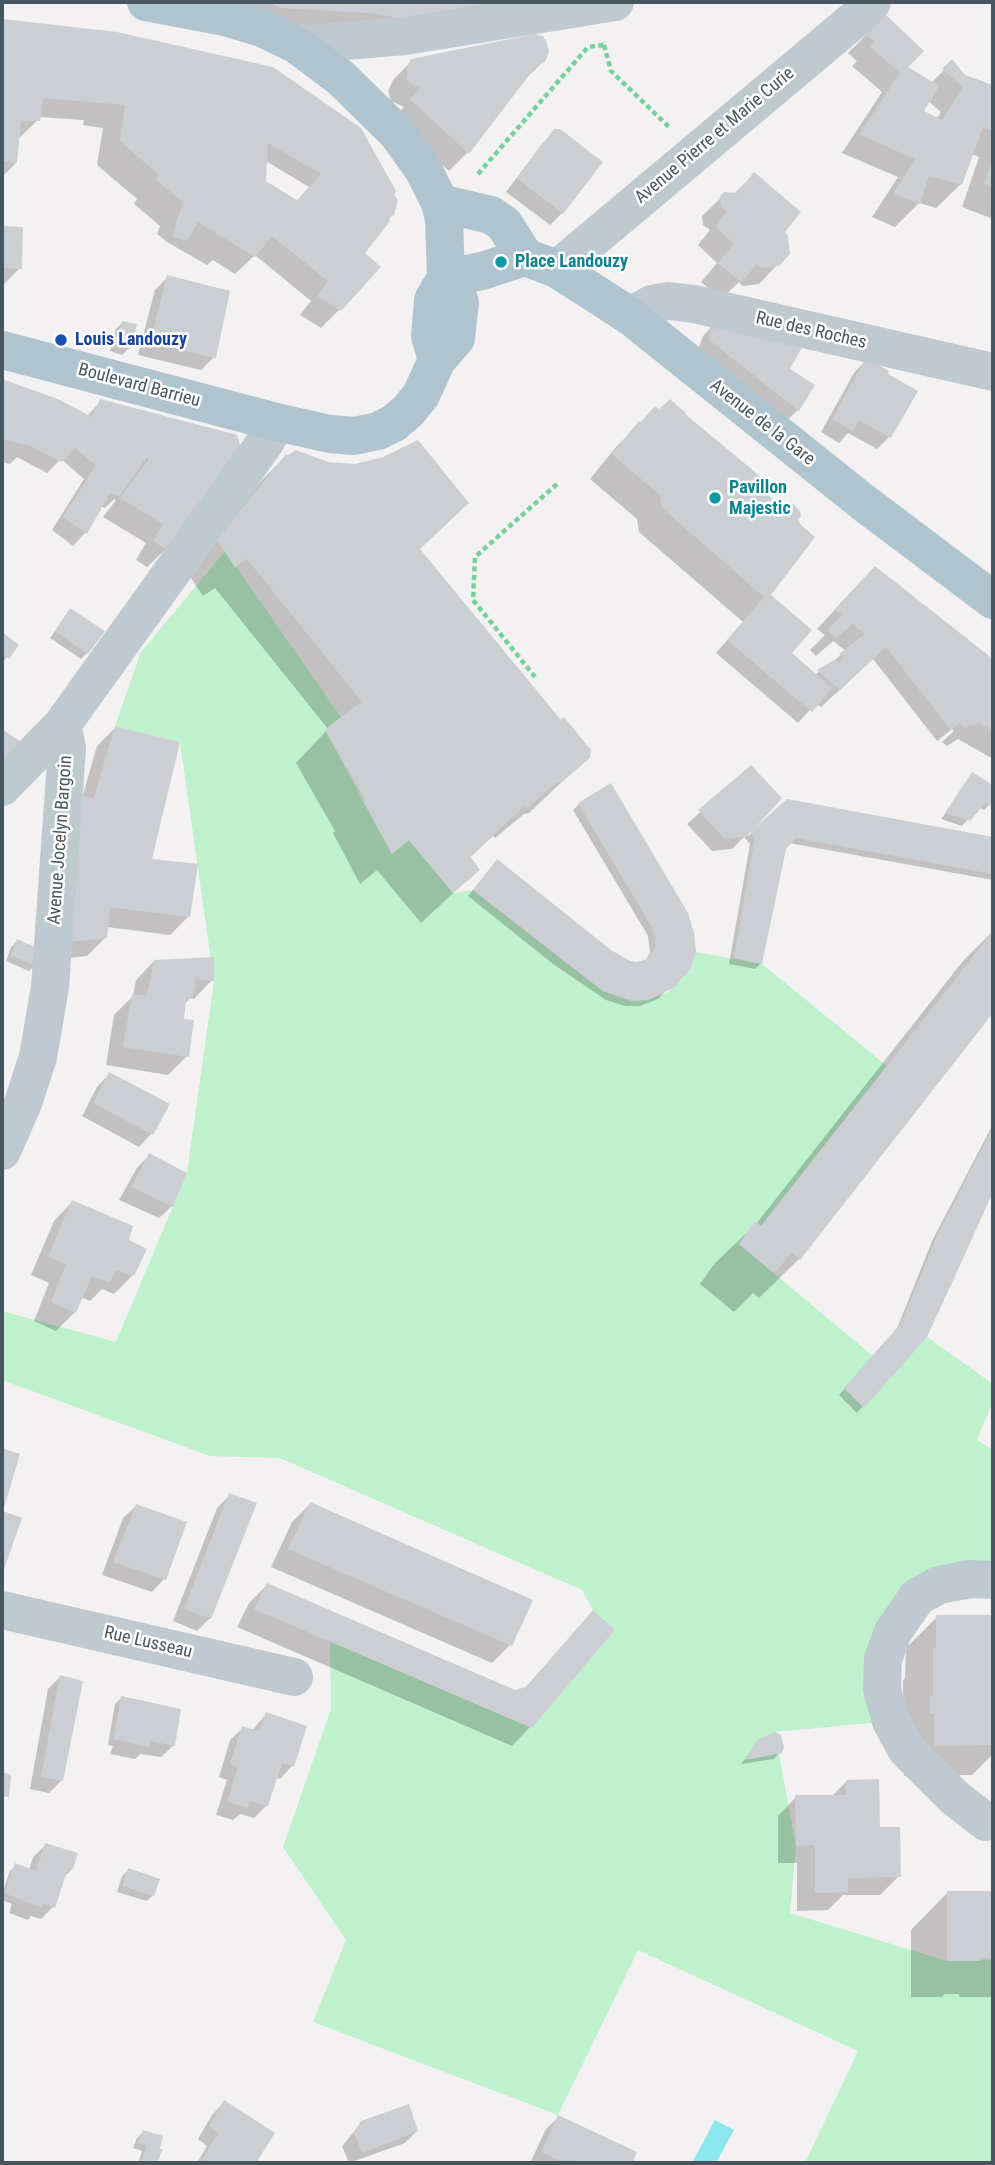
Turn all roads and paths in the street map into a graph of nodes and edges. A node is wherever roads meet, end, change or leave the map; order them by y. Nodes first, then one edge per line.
1 (146, 2) edge
2 (615, 2) edge
3 (872, 2) edge
4 (602, 38) dead end
5 (297, 45) junction
6 (604, 45) junction
7 (670, 128) dead end
8 (478, 174) dead end
9 (440, 203) junction
10 (541, 263) junction
11 (446, 278) junction
12 (630, 316) junction
13 (2, 350) edge
14 (993, 372) edge
15 (276, 422) junction
16 (557, 484) dead end
17 (993, 600) edge
18 (535, 677) dead end
19 (62, 725) junction
20 (2, 787) edge
21 (2, 1150) edge
22 (993, 1580) edge
23 (2, 1610) edge
24 (294, 1677) dead end
25 (986, 1822) dead end

1 - 5 main road
2 - 5 street
3 - 10 street, Avenue Pierre et Marie Curie
4 - 6 path
5 - 9 main road
6 - 7 path
6 - 8 path
9 - 10 main road, Avenue de la Gare
9 - 11 main road
10 - 11 main road
10 - 12 main road, Avenue de la Gare
11 - 15 main road, Boulevard Barrieu
12 - 14 street, Rue des Roches
12 - 17 main road, Avenue de la Gare
13 - 15 main road, Boulevard Barrieu
15 - 19 street
16 - 18 path
19 - 20 street
19 - 21 street, Avenue Jocelyn Bargoin
22 - 25 street
23 - 24 street, Rue Lusseau

